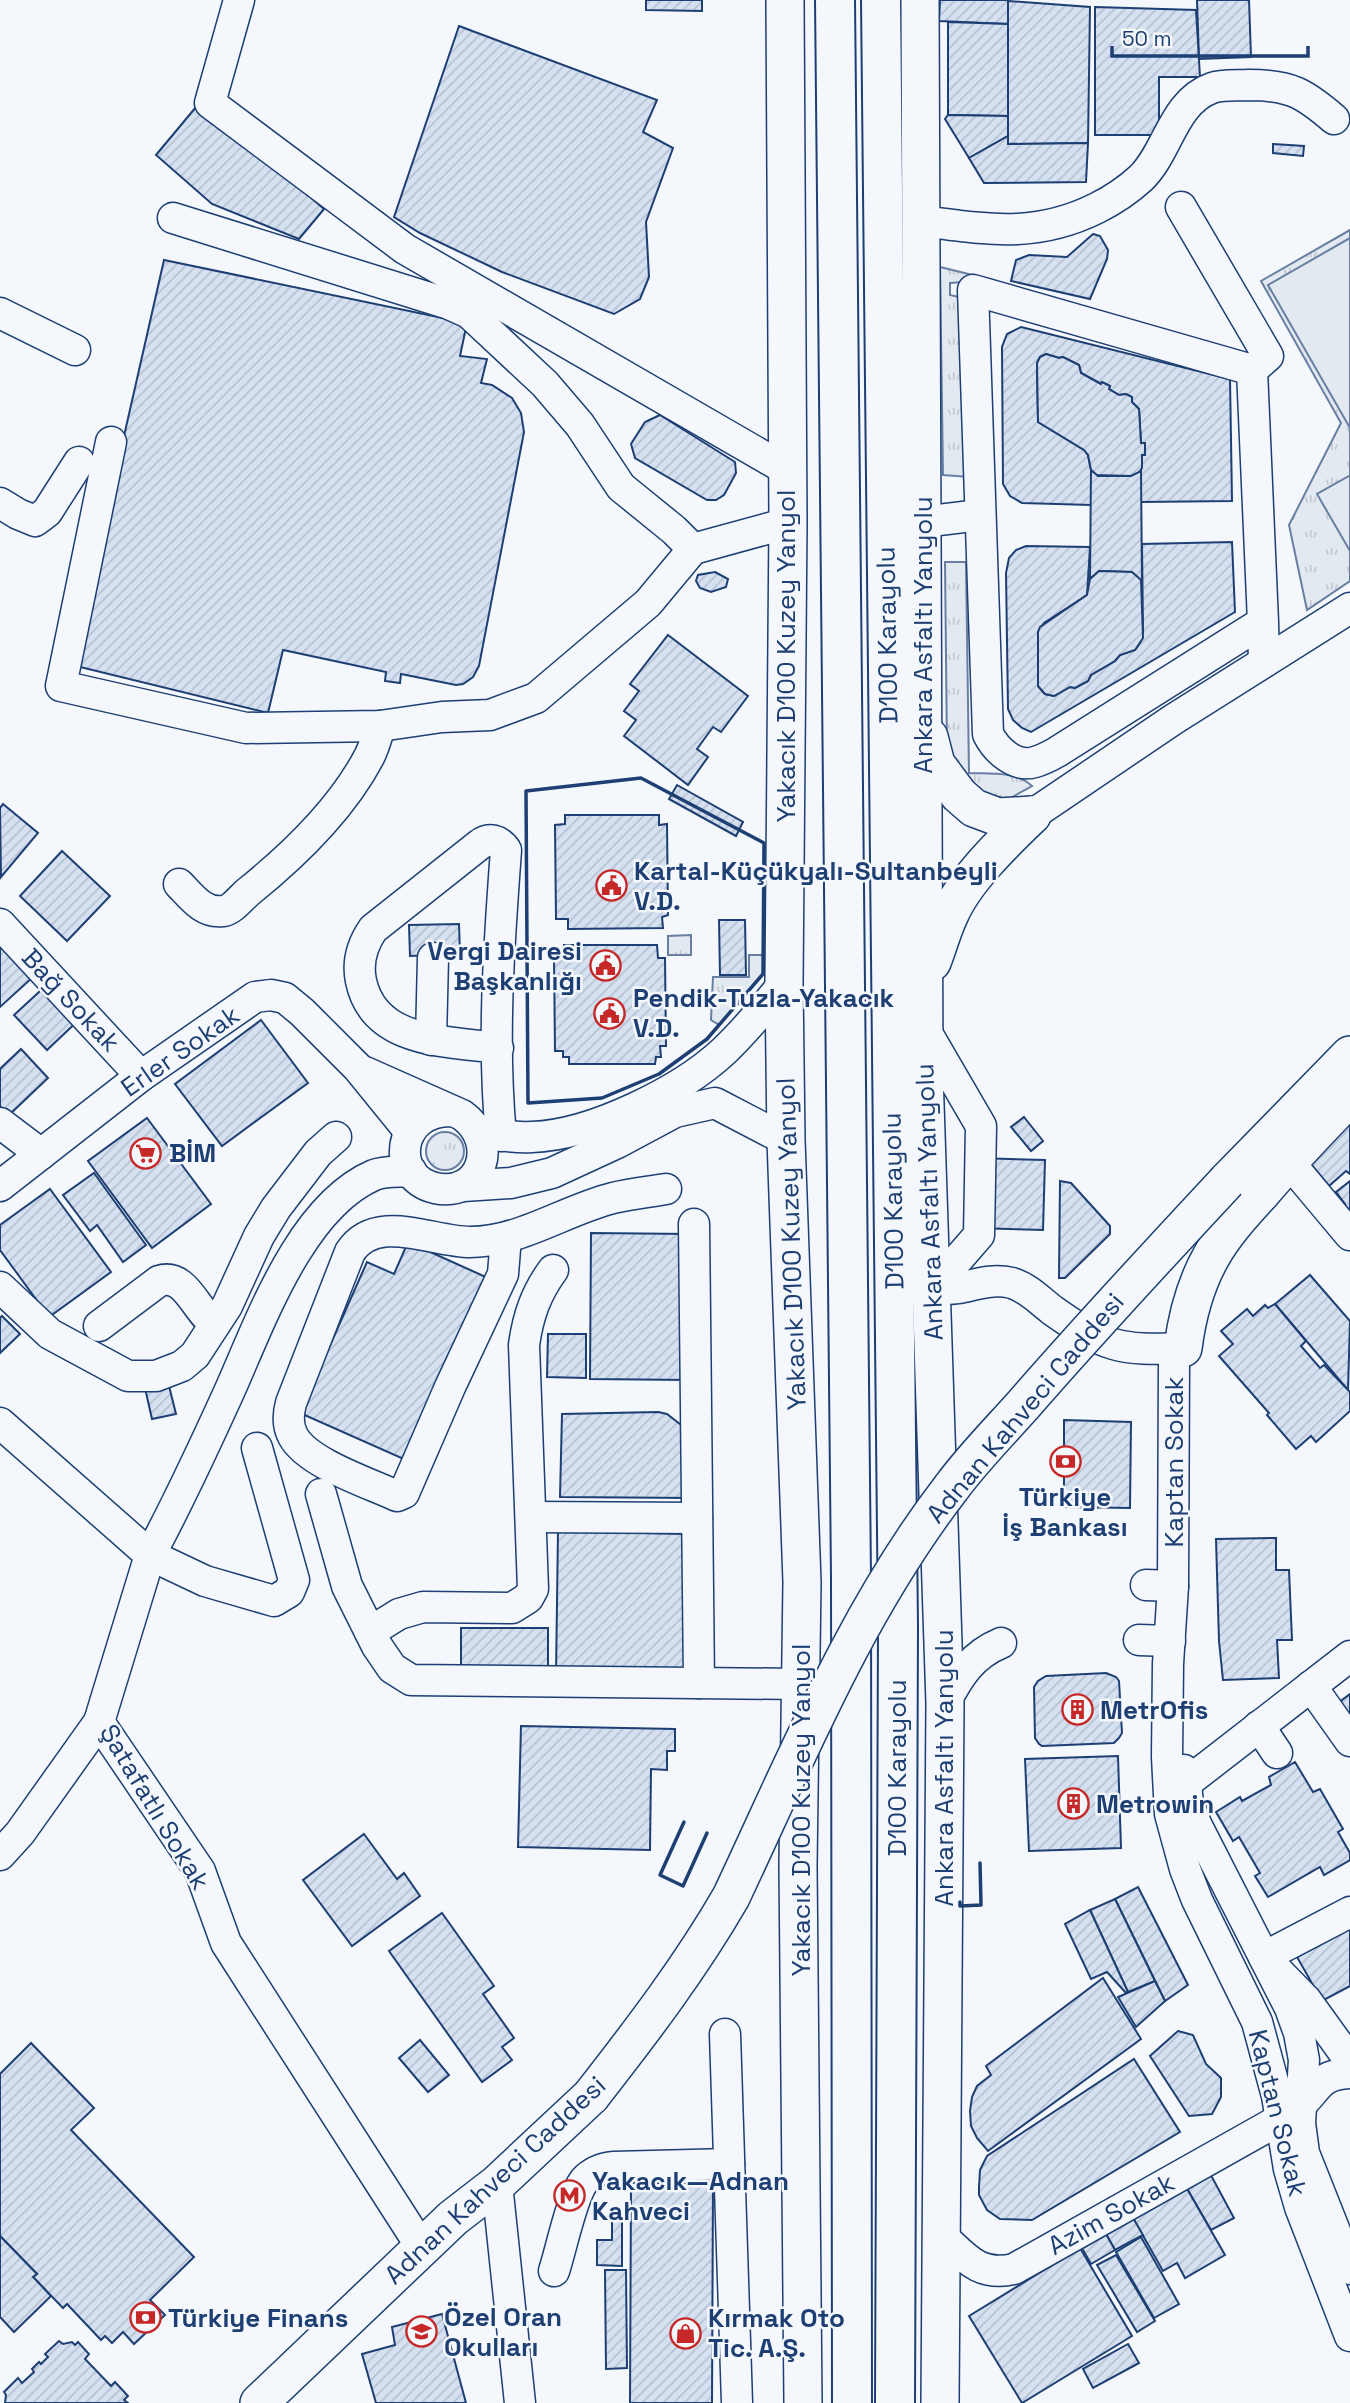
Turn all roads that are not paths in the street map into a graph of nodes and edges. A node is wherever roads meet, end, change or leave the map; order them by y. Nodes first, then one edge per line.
1 (239, 0) edge
2 (785, 0) edge
3 (835, 0) edge
4 (881, 0) edge
5 (920, 0) edge
6 (1334, 119) dead end
7 (1181, 207) dead end
8 (173, 218) dead end
9 (921, 221) junction
10 (0, 313) edge
11 (75, 350) dead end
12 (1252, 370) junction
13 (111, 442) dead end
14 (79, 463) dead end
15 (787, 470) junction
16 (0, 503) edge
17 (980, 515) junction
18 (922, 522) junction
19 (788, 523) junction
20 (693, 549) junction
21 (1350, 601) edge
22 (1338, 616) edge
23 (1263, 622) junction
24 (1264, 662) junction
25 (923, 718) junction
26 (380, 726) junction
27 (1032, 815) junction
28 (179, 884) dead end
29 (0, 924) edge
30 (433, 958) dead end
31 (783, 983) junction
32 (924, 986) junction
33 (924, 1028) junction
34 (431, 1040) junction
35 (498, 1048) junction
36 (1350, 1055) edge
37 (358, 1069) junction
38 (141, 1076) junction
39 (1350, 1097) edge
40 (450, 1111) junction
41 (0, 1123) edge
42 (410, 1132) junction
43 (490, 1134) junction
44 (336, 1137) dead end
45 (786, 1140) junction
46 (41, 1154) junction
47 (1288, 1161) junction
48 (416, 1176) junction
49 (0, 1186) edge
50 (463, 1186) junction
51 (666, 1189) dead end
52 (694, 1224) dead end
53 (420, 1235) junction
54 (1350, 1235) edge
55 (506, 1237) junction
56 (553, 1270) dead end
57 (0, 1287) edge
58 (932, 1289) junction
59 (215, 1324) junction
60 (99, 1326) dead end
61 (1183, 1348) junction
62 (0, 1423) edge
63 (257, 1448) dead end
64 (321, 1493) dead end
65 (531, 1517) junction
66 (697, 1518) junction
67 (150, 1555) junction
68 (370, 1632) junction
69 (1139, 1640) dead end
70 (1170, 1641) junction
71 (1001, 1643) dead end
72 (1350, 1656) edge
73 (699, 1683) junction
74 (800, 1684) junction
75 (1311, 1686) junction
76 (944, 1703) junction
77 (99, 1721) junction
78 (1259, 1726) junction
79 (1350, 1741) edge
80 (1277, 1753) dead end
81 (1185, 1784) junction
82 (0, 1855) edge
83 (1350, 1912) edge
84 (1264, 1958) junction
85 (725, 2034) dead end
86 (1300, 2040) junction
87 (1343, 2051) edge
88 (1350, 2073) edge
89 (1272, 2076) junction
90 (1287, 2110) junction
91 (729, 2164) junction
92 (497, 2184) junction
93 (942, 2236) junction
94 (422, 2248) junction
95 (1350, 2269) edge
96 (554, 2271) dead end
97 (1350, 2336) edge
98 (259, 2403) edge
99 (520, 2403) edge
100 (737, 2403) edge
101 (803, 2403) edge
102 (852, 2403) edge
103 (895, 2403) edge
104 (940, 2403) edge

1 - 15 street
2 - 15 main road, Yakacık D100 Kuzey Yanyol
3 - 102 highway, D100 Karayolu
4 - 103 highway, D100 Karayolu
5 - 9 main road, Ankara Asfaltı Yanyolu
6 - 9 street
7 - 12 street
8 - 20 street
9 - 18 main road, Ankara Asfaltı Yanyolu
10 - 11 street
12 - 17 street
12 - 23 street
13 - 26 street
14 - 16 street
15 - 19 main road, Yakacık D100 Kuzey Yanyol
17 - 18 street
17 - 23 street
18 - 25 main road, Ankara Asfaltı Yanyolu
19 - 20 street
19 - 31 main road, Yakacık D100 Kuzey Yanyol
20 - 26 street
21 - 22 street
22 - 24 street
23 - 24 street
24 - 27 street
25 - 27 main road
25 - 32 main road, Ankara Asfaltı Yanyolu
26 - 28 street
27 - 32 main road
29 - 38 street, Bağ Sokak
30 - 34 street
31 - 43 street
31 - 45 main road, Yakacık D100 Kuzey Yanyol
32 - 33 main road, Ankara Asfaltı Yanyolu
33 - 58 main road, Ankara Asfaltı Yanyolu
33 - 58 street
34 - 35 street
34 - 35 street
35 - 43 street
36 - 92 main road, Adnan Kahveci Caddesi, bridge
37 - 38 street, Erler Sokak
37 - 40 street
37 - 42 street, Erler Sokak
38 - 46 street, Erler Sokak
39 - 47 main road
40 - 42 street
40 - 43 street
41 - 46 street
42 - 48 street
43 - 50 street
44 - 59 street
45 - 50 street
45 - 74 main road, Yakacık D100 Kuzey Yanyol
46 - 49 street, Erler Sokak
47 - 54 street
47 - 61 main road
48 - 50 street
48 - 53 street
48 - 67 street, Şatafatlı Sokak
51 - 55 street
52 - 66 street
53 - 55 street
53 - 55 street
56 - 65 street
57 - 59 street
58 - 61 street
58 - 76 main road, Ankara Asfaltı Yanyolu
59 - 60 street
61 - 70 street, Kaptan Sokak
61 - 81 street, Kaptan Sokak
62 - 67 street
63 - 67 street
64 - 68 street
65 - 66 street
65 - 68 street
66 - 73 street
67 - 77 street, Şatafatlı Sokak
68 - 73 street
69 - 70 street
70 - 89 street, Kaptan Sokak
71 - 76 street
72 - 75 street
73 - 74 street
74 - 101 main road, Yakacık D100 Kuzey Yanyol
75 - 78 street
75 - 79 street
76 - 93 main road, Ankara Asfaltı Yanyolu
77 - 82 street
77 - 94 street, Şatafatlı Sokak
78 - 80 street
78 - 81 street
81 - 84 street, Kaptan Sokak
83 - 84 street
84 - 86 street, Kaptan Sokak
84 - 87 street
85 - 91 street
86 - 87 street
86 - 89 street
86 - 90 street, Kaptan Sokak
88 - 90 street, Azim Sokak
89 - 90 street, Kaptan Sokak
90 - 93 street, Azim Sokak
90 - 95 street, Kaptan Sokak
90 - 97 street, Kaptan Sokak
91 - 96 street
91 - 100 street
92 - 94 main road, Adnan Kahveci Caddesi
92 - 99 street
93 - 104 main road, Ankara Asfaltı Yanyolu
94 - 98 main road, Adnan Kahveci Caddesi

